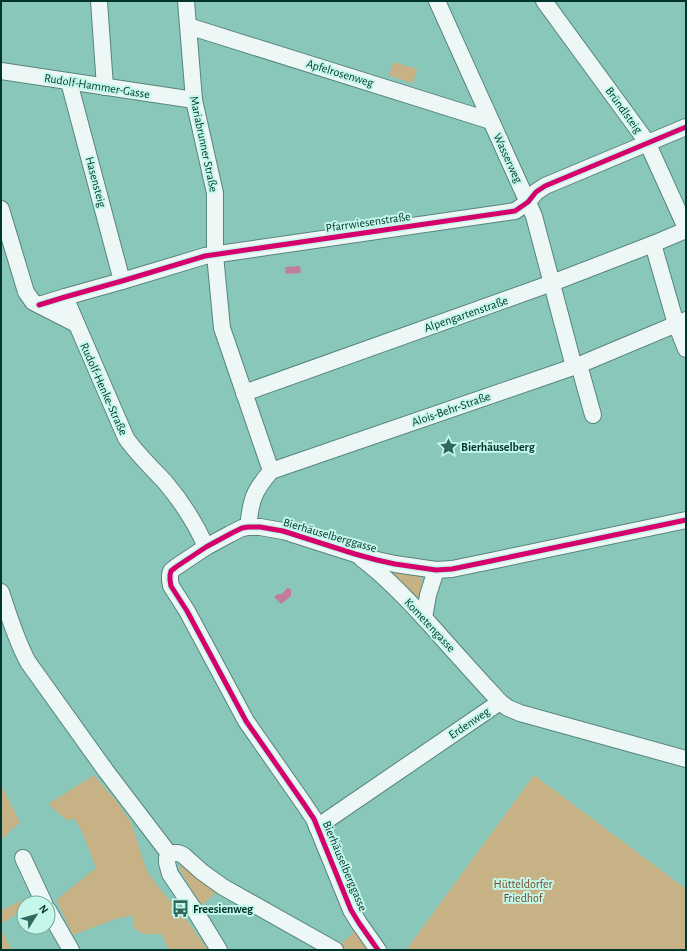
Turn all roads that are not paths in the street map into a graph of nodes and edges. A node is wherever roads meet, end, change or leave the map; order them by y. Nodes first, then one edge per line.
1 (99, 1) edge
2 (186, 1) edge
3 (437, 1) edge
4 (544, 1) edge
5 (188, 26) junction
6 (1, 71) edge
7 (69, 82) junction
8 (105, 87) junction
9 (194, 100) junction
10 (491, 121) junction
11 (686, 127) edge
12 (647, 142) junction
13 (528, 202) junction
14 (1, 209) edge
15 (686, 229) edge
16 (4, 230) edge
17 (654, 244) junction
18 (215, 255) junction
19 (122, 281) junction
20 (552, 284) junction
21 (64, 297) junction
22 (39, 305) junction
23 (681, 322) edge
24 (76, 324) junction
25 (686, 349) edge
26 (577, 366) junction
27 (244, 393) junction
28 (593, 415) dead end
29 (271, 471) junction
30 (686, 520) edge
31 (248, 527) junction
32 (206, 547) junction
33 (355, 554) junction
34 (436, 570) junction
35 (1, 592) edge
36 (424, 618) junction
37 (500, 702) junction
38 (686, 759) edge
39 (317, 827) junction
40 (170, 855) junction
41 (23, 858) dead end
42 (40, 895) edge
43 (56, 924) edge
44 (71, 950) edge
45 (219, 950) edge
46 (334, 950) edge
47 (378, 950) edge

1 - 8 street
2 - 5 street, Mariabrunner Straße
3 - 10 street, Wasserweg
4 - 12 street, Bründlsteig
5 - 9 street, Mariabrunner Straße
5 - 10 street, Apfelrosenweg
6 - 7 street, Rudolf-Hammer-Gasse
7 - 8 street, Rudolf-Hammer-Gasse
7 - 19 street, Hasensteig
8 - 9 street, Rudolf-Hammer-Gasse
9 - 18 street, Mariabrunner Straße
10 - 13 street, Wasserweg
11 - 12 street, Pfarrwiesenstraße
12 - 13 street, Pfarrwiesenstraße
12 - 15 street, Bründlsteig
13 - 18 street, Pfarrwiesenstraße
13 - 20 street, Wasserweg
14 - 16 street
15 - 17 street, Alpengartenstraße
16 - 22 street
17 - 20 street, Alpengartenstraße
17 - 23 street
18 - 19 street, Pfarrwiesenstraße
18 - 27 street, Mariabrunner Straße
19 - 21 street, Pfarrwiesenstraße
20 - 26 street, Wasserweg
20 - 27 street, Alpengartenstraße
21 - 22 street, Pfarrwiesenstraße
21 - 24 street, Rudolf-Henke-Straße
22 - 24 street
23 - 25 street
23 - 26 street, Alois-Behr-Straße
24 - 32 street, Rudolf-Henke-Straße
26 - 28 street, Wasserweg
26 - 29 street, Alois-Behr-Straße
27 - 29 street, Mariabrunner Straße
29 - 31 street
30 - 34 street, Bierhäuselberggasse
31 - 32 street, Bierhäuselberggasse
31 - 33 street, Bierhäuselberggasse
32 - 39 street, Bierhäuselberggasse
33 - 34 street, Bierhäuselberggasse
33 - 36 street, Kometengasse
34 - 36 street
35 - 40 street
36 - 37 street, Kometengasse
37 - 38 street, Erdenweg
37 - 39 street, Erdenweg
39 - 47 street, Bierhäuselberggasse
40 - 45 street
40 - 46 street
41 - 42 street
43 - 44 street

